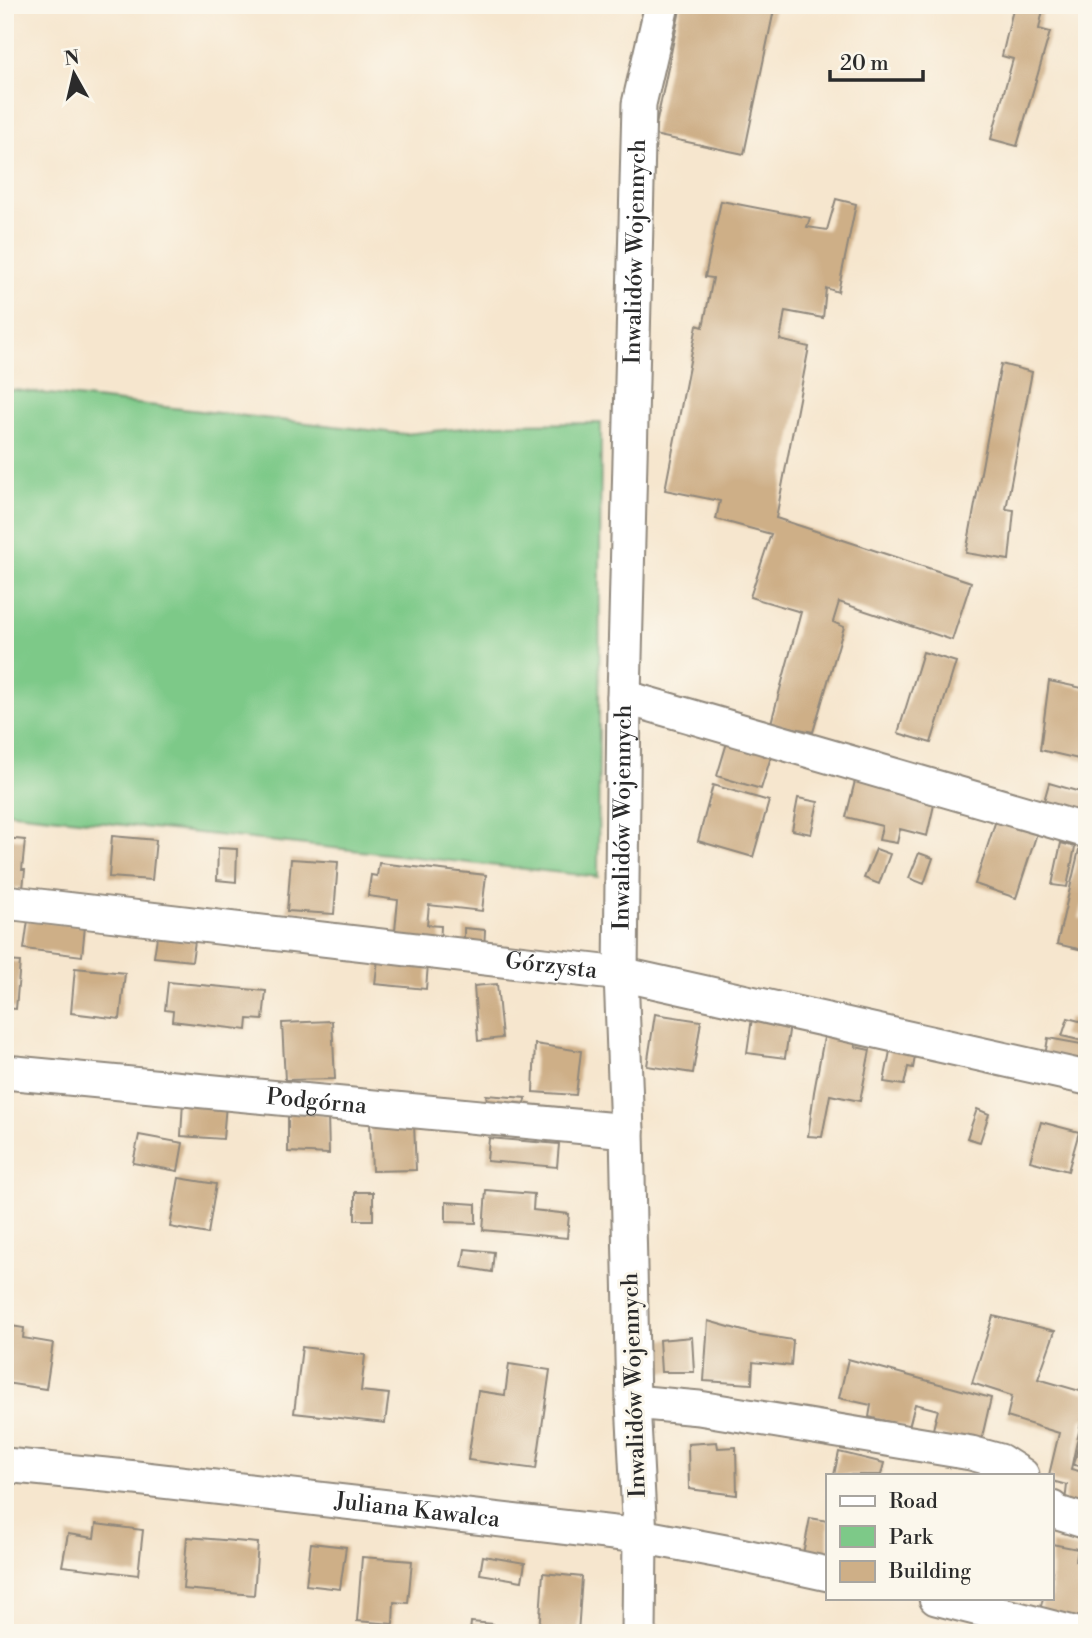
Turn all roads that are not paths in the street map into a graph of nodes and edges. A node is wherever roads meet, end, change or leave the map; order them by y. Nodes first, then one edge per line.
1 (662, 5) edge
2 (624, 697) junction
3 (1087, 831) edge
4 (5, 902) edge
5 (621, 974) junction
6 (5, 1072) edge
7 (1087, 1078) edge
8 (627, 1131) junction
9 (633, 1402) junction
10 (5, 1465) edge
11 (1020, 1474) edge
12 (1054, 1511) edge
13 (1087, 1522) edge
14 (640, 1536) junction
15 (826, 1574) edge
16 (944, 1600) edge
17 (639, 1633) edge
18 (1073, 1633) edge

1 - 2 street, Inwalidów Wojennych
2 - 3 street
2 - 5 street, Inwalidów Wojennych
4 - 5 street, Górzysta
5 - 7 street, Górzysta
5 - 8 street, Inwalidów Wojennych
6 - 8 street, Podgórna
8 - 9 street, Inwalidów Wojennych
9 - 11 street
9 - 14 street, Inwalidów Wojennych
10 - 14 street, Juliana Kawalca
12 - 13 street
14 - 15 street, Juliana Kawalca
14 - 17 street, Inwalidów Wojennych
16 - 18 street

